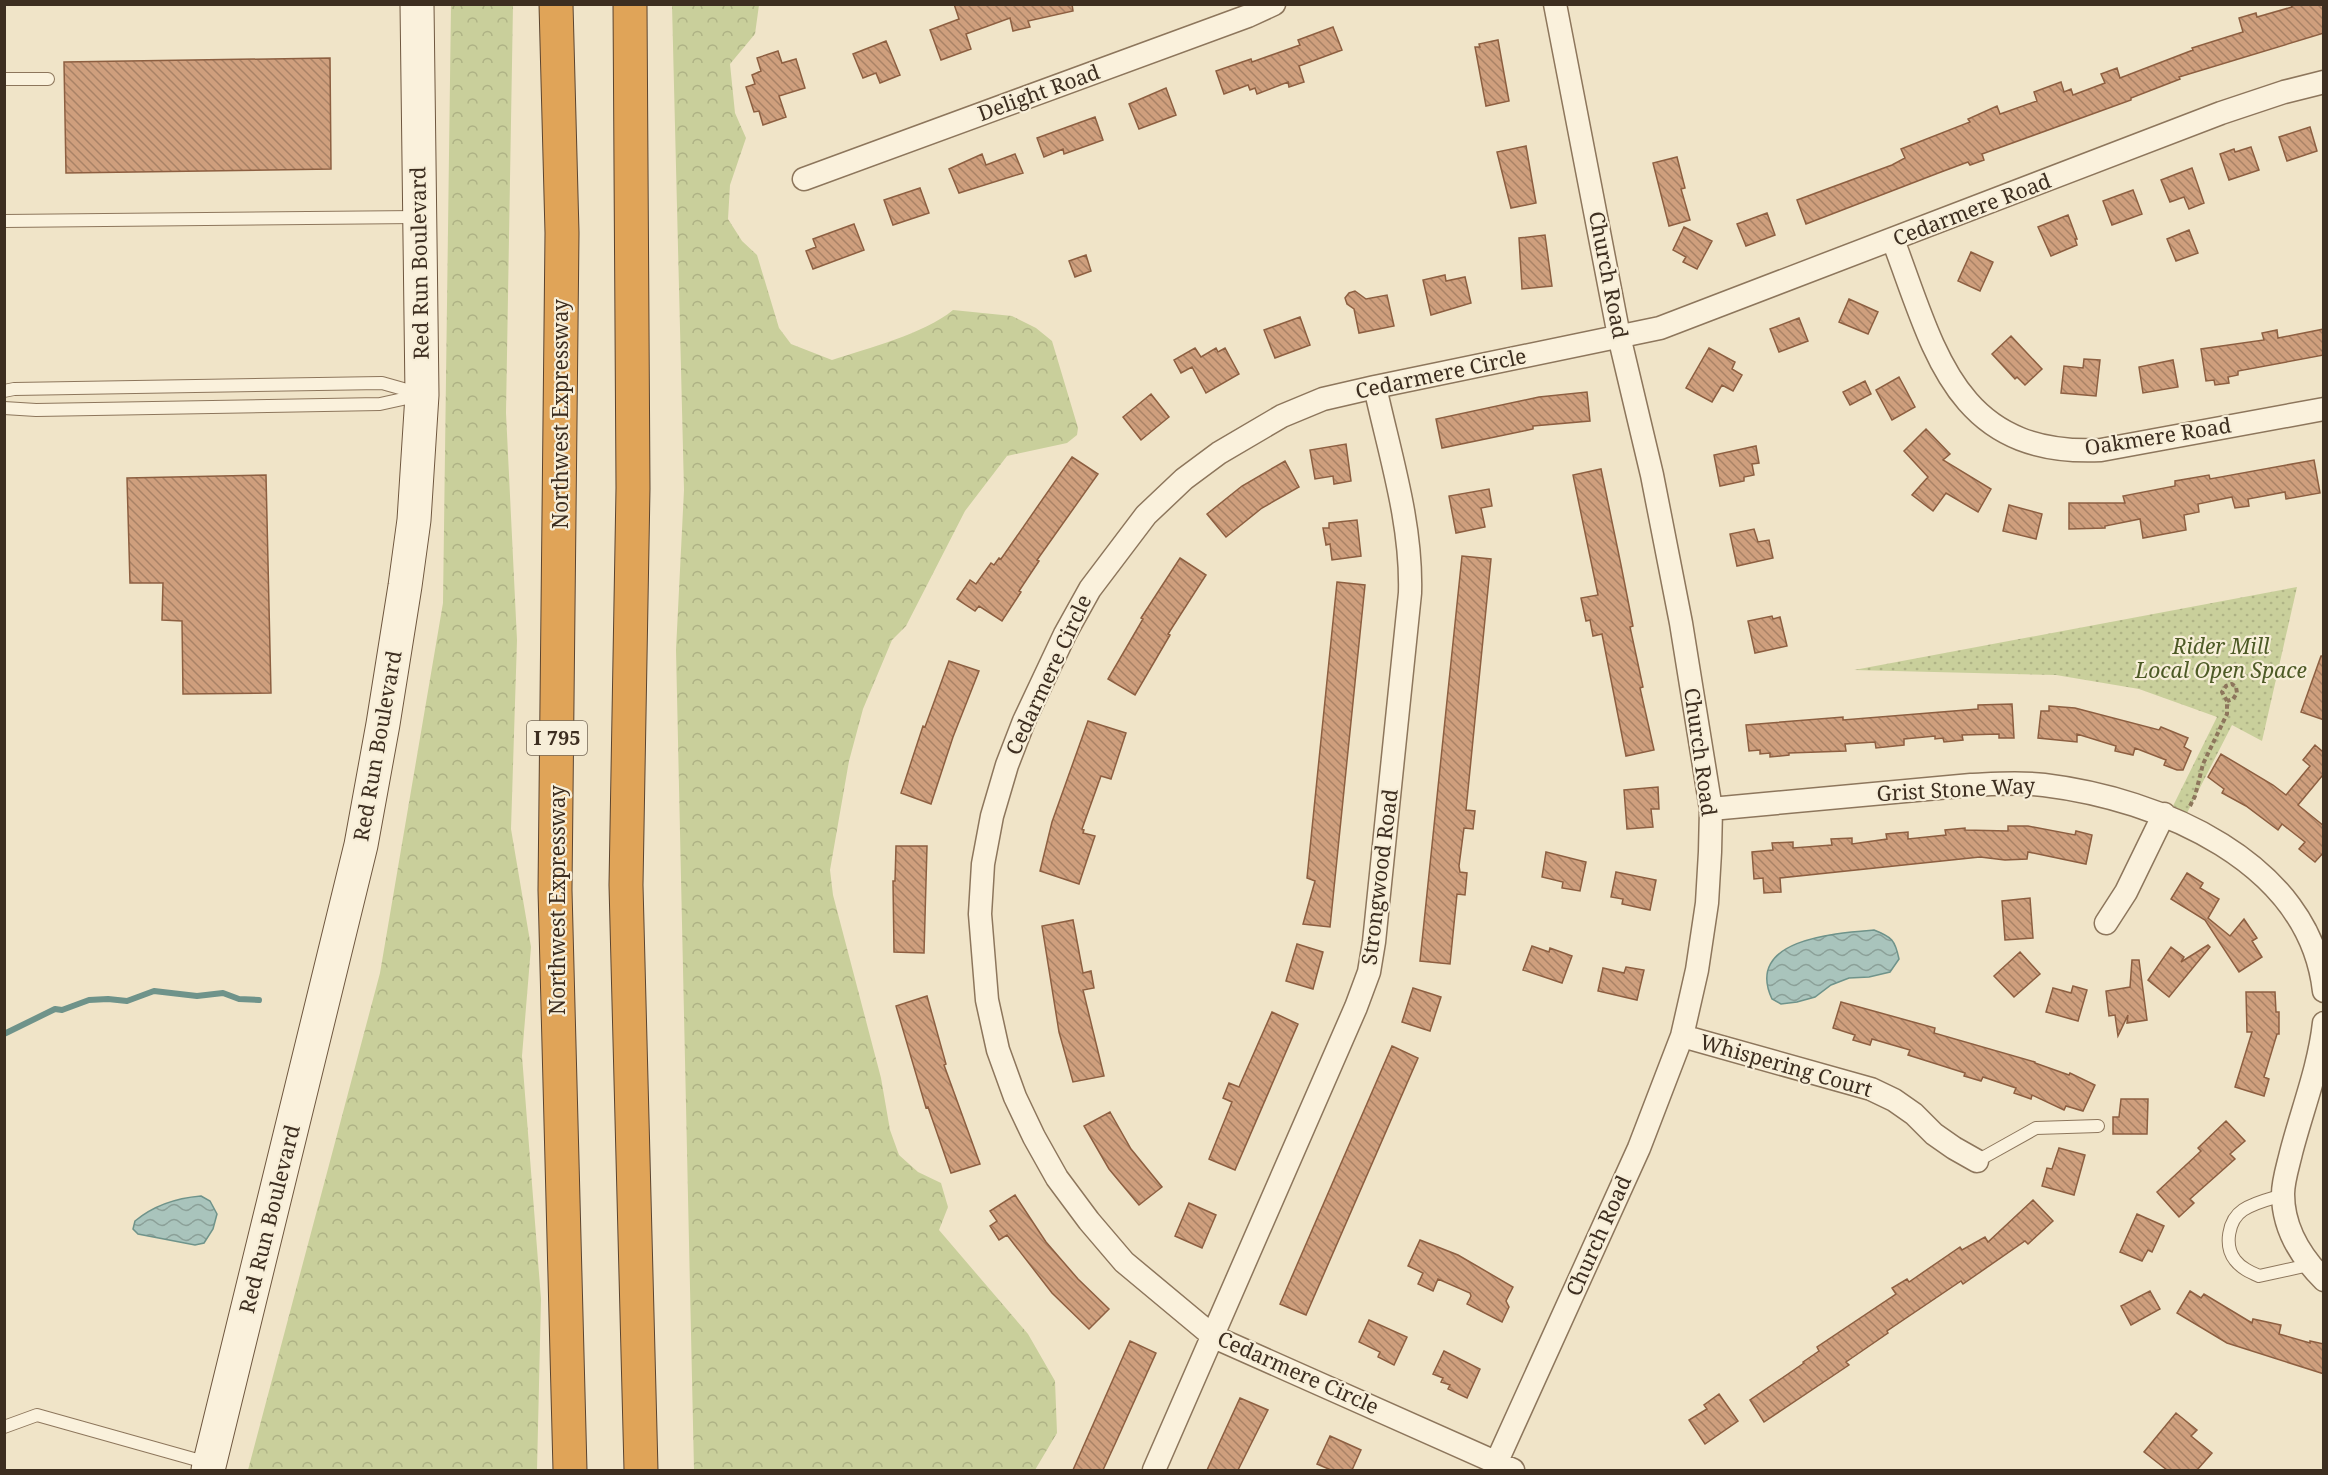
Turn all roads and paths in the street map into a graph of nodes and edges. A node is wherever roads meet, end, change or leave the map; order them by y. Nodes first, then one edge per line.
1 (417, 4) edge
2 (556, 4) edge
3 (630, 4) edge
4 (1274, 4) edge
5 (1555, 4) edge
6 (4, 79) edge
7 (48, 79) dead end
8 (2324, 82) edge
9 (804, 179) dead end
10 (419, 217) junction
11 (4, 221) edge
12 (1893, 240) junction
13 (1619, 336) junction
14 (1376, 387) junction
15 (4, 391) edge
16 (422, 395) junction
17 (4, 408) edge
18 (2324, 408) edge
19 (2228, 701) junction
20 (1711, 809) junction
21 (2173, 819) junction
22 (2106, 923) dead end
23 (2315, 924) edge
24 (2324, 991) edge
25 (2324, 1023) edge
26 (1682, 1036) junction
27 (2098, 1126) dead end
28 (1977, 1161) joint
29 (2283, 1195) junction
30 (2316, 1273) edge
31 (1214, 1337) junction
32 (4, 1427) edge
33 (209, 1467) edge
34 (1501, 1468) edge
35 (570, 1470) edge
36 (641, 1470) edge
37 (1154, 1470) edge

1 - 10 main road, Red Run Boulevard
2 - 35 highway, Northwest Expressway / I 795
3 - 36 highway
4 - 9 street, Delight Road
5 - 13 street, Church Road
6 - 7 lane
8 - 12 street, Cedarmere Road
10 - 11 lane
10 - 16 main road, Red Run Boulevard
12 - 13 street, Cedarmere Road
12 - 18 street, Oakmere Road
13 - 14 street, Cedarmere Circle
13 - 20 street, Church Road
14 - 31 street, Strongwood Road
14 - 31 street, Cedarmere Circle
15 - 16 lane
16 - 17 lane
16 - 33 main road, Red Run Boulevard
19 - 19 path
19 - 21 path
20 - 21 street, Grist Stone Way
20 - 26 street, Church Road
21 - 22 street
21 - 23 street, Grist Stone Way
23 - 24 street, Grist Stone Way
25 - 29 street
26 - 28 street, Whispering Court
26 - 34 street, Church Road
27 - 28 lane
29 - 30 street
29 - 30 lane
31 - 34 street, Cedarmere Circle
31 - 37 street, Strongwood Road
32 - 33 lane

